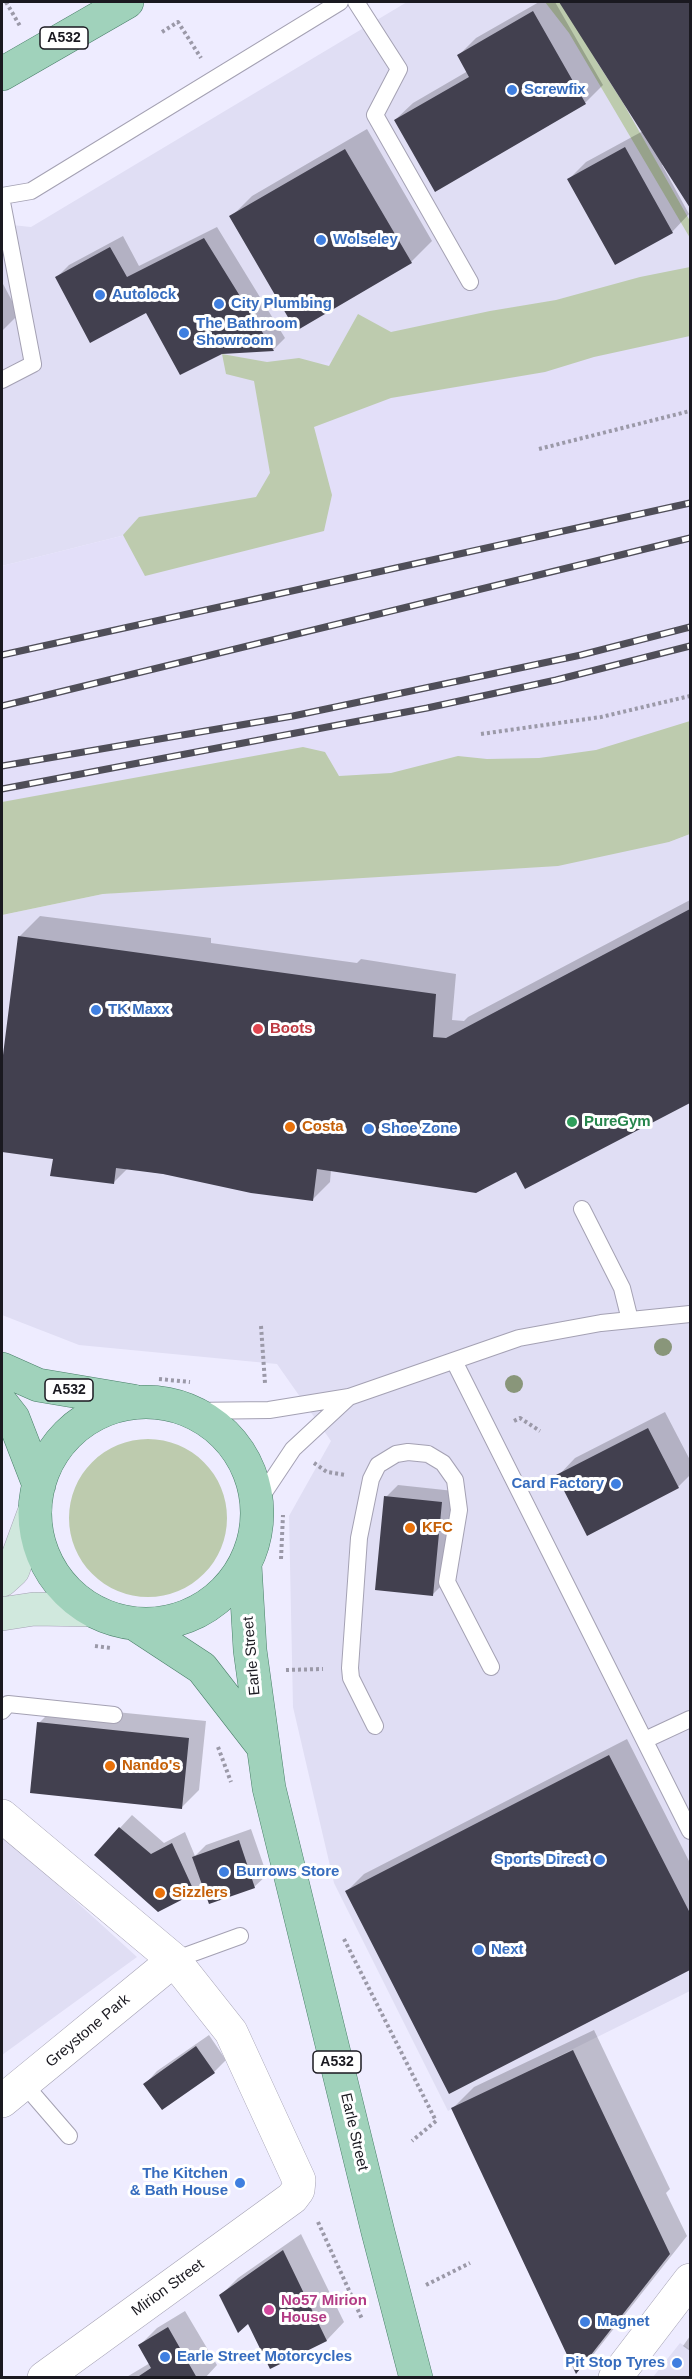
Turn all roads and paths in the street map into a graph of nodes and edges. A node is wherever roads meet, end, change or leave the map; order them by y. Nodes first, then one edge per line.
1 (6, 2) edge
2 (127, 2) edge
3 (340, 2) edge
4 (356, 2) edge
5 (162, 32) dead end
6 (25, 34) dead end
7 (2, 74) edge
8 (214, 79) junction
9 (2, 196) edge
10 (2, 202) edge
11 (470, 282) dead end
12 (2, 380) edge
13 (690, 411) edge
14 (539, 449) dead end
15 (690, 696) edge
16 (481, 734) dead end
17 (582, 1209) dead end
18 (690, 1314) edge
19 (630, 1320) junction
20 (261, 1326) dead end
21 (454, 1361) junction
22 (2, 1369) edge
23 (265, 1390) dead end
24 (349, 1397) junction
25 (139, 1402) junction
26 (2, 1404) edge
27 (190, 1411) junction
28 (37, 1497) junction
29 (257, 1503) junction
30 (245, 1565) junction
31 (2, 1580) edge
32 (91, 1610) junction
33 (2, 1614) edge
34 (135, 1624) junction
35 (490, 1667) dead end
36 (350, 1668) junction
37 (279, 1670) dead end
38 (2, 1711) edge
39 (114, 1715) dead end
40 (690, 1719) edge
41 (375, 1726) dead end
42 (645, 1740) junction
43 (262, 1746) junction
44 (2, 1816) edge
45 (690, 1831) edge
46 (240, 1936) dead end
47 (342, 1936) dead end
48 (174, 1960) junction
49 (13, 2092) edge
50 (69, 2136) dead end
51 (412, 2141) dead end
52 (296, 2189) junction
53 (470, 2263) dead end
54 (690, 2280) edge
55 (395, 2300) junction
56 (366, 2327) dead end
57 (44, 2378) edge
58 (416, 2378) edge
59 (615, 2378) edge

1 - 6 path
2 - 7 main road, A532
3 - 8 lane
4 - 11 lane
5 - 8 path
8 - 9 lane
10 - 12 lane
13 - 14 path
15 - 16 path
17 - 19 lane
18 - 19 lane
19 - 21 lane
20 - 23 path
21 - 24 lane
21 - 42 lane
22 - 25 main road, A532
24 - 27 lane
24 - 29 lane
25 - 27 main road
25 - 28 main road
26 - 28 main road
27 - 29 main road
28 - 31 street
28 - 32 main road
29 - 30 main road
30 - 34 main road
30 - 43 main road, Earle Street / A532
32 - 33 street
32 - 34 main road
34 - 43 main road, Earle Street / A532
35 - 36 lane
36 - 37 path
36 - 41 lane
38 - 39 lane
40 - 42 lane
42 - 45 lane
43 - 55 main road, Earle Street / A532
44 - 48 street
46 - 48 lane
47 - 51 path
48 - 49 street, Greystone Park
48 - 52 street
49 - 50 lane
52 - 56 path
52 - 57 street, Mirion Street
53 - 55 path
54 - 59 street
55 - 58 main road, Earle Street / A532

